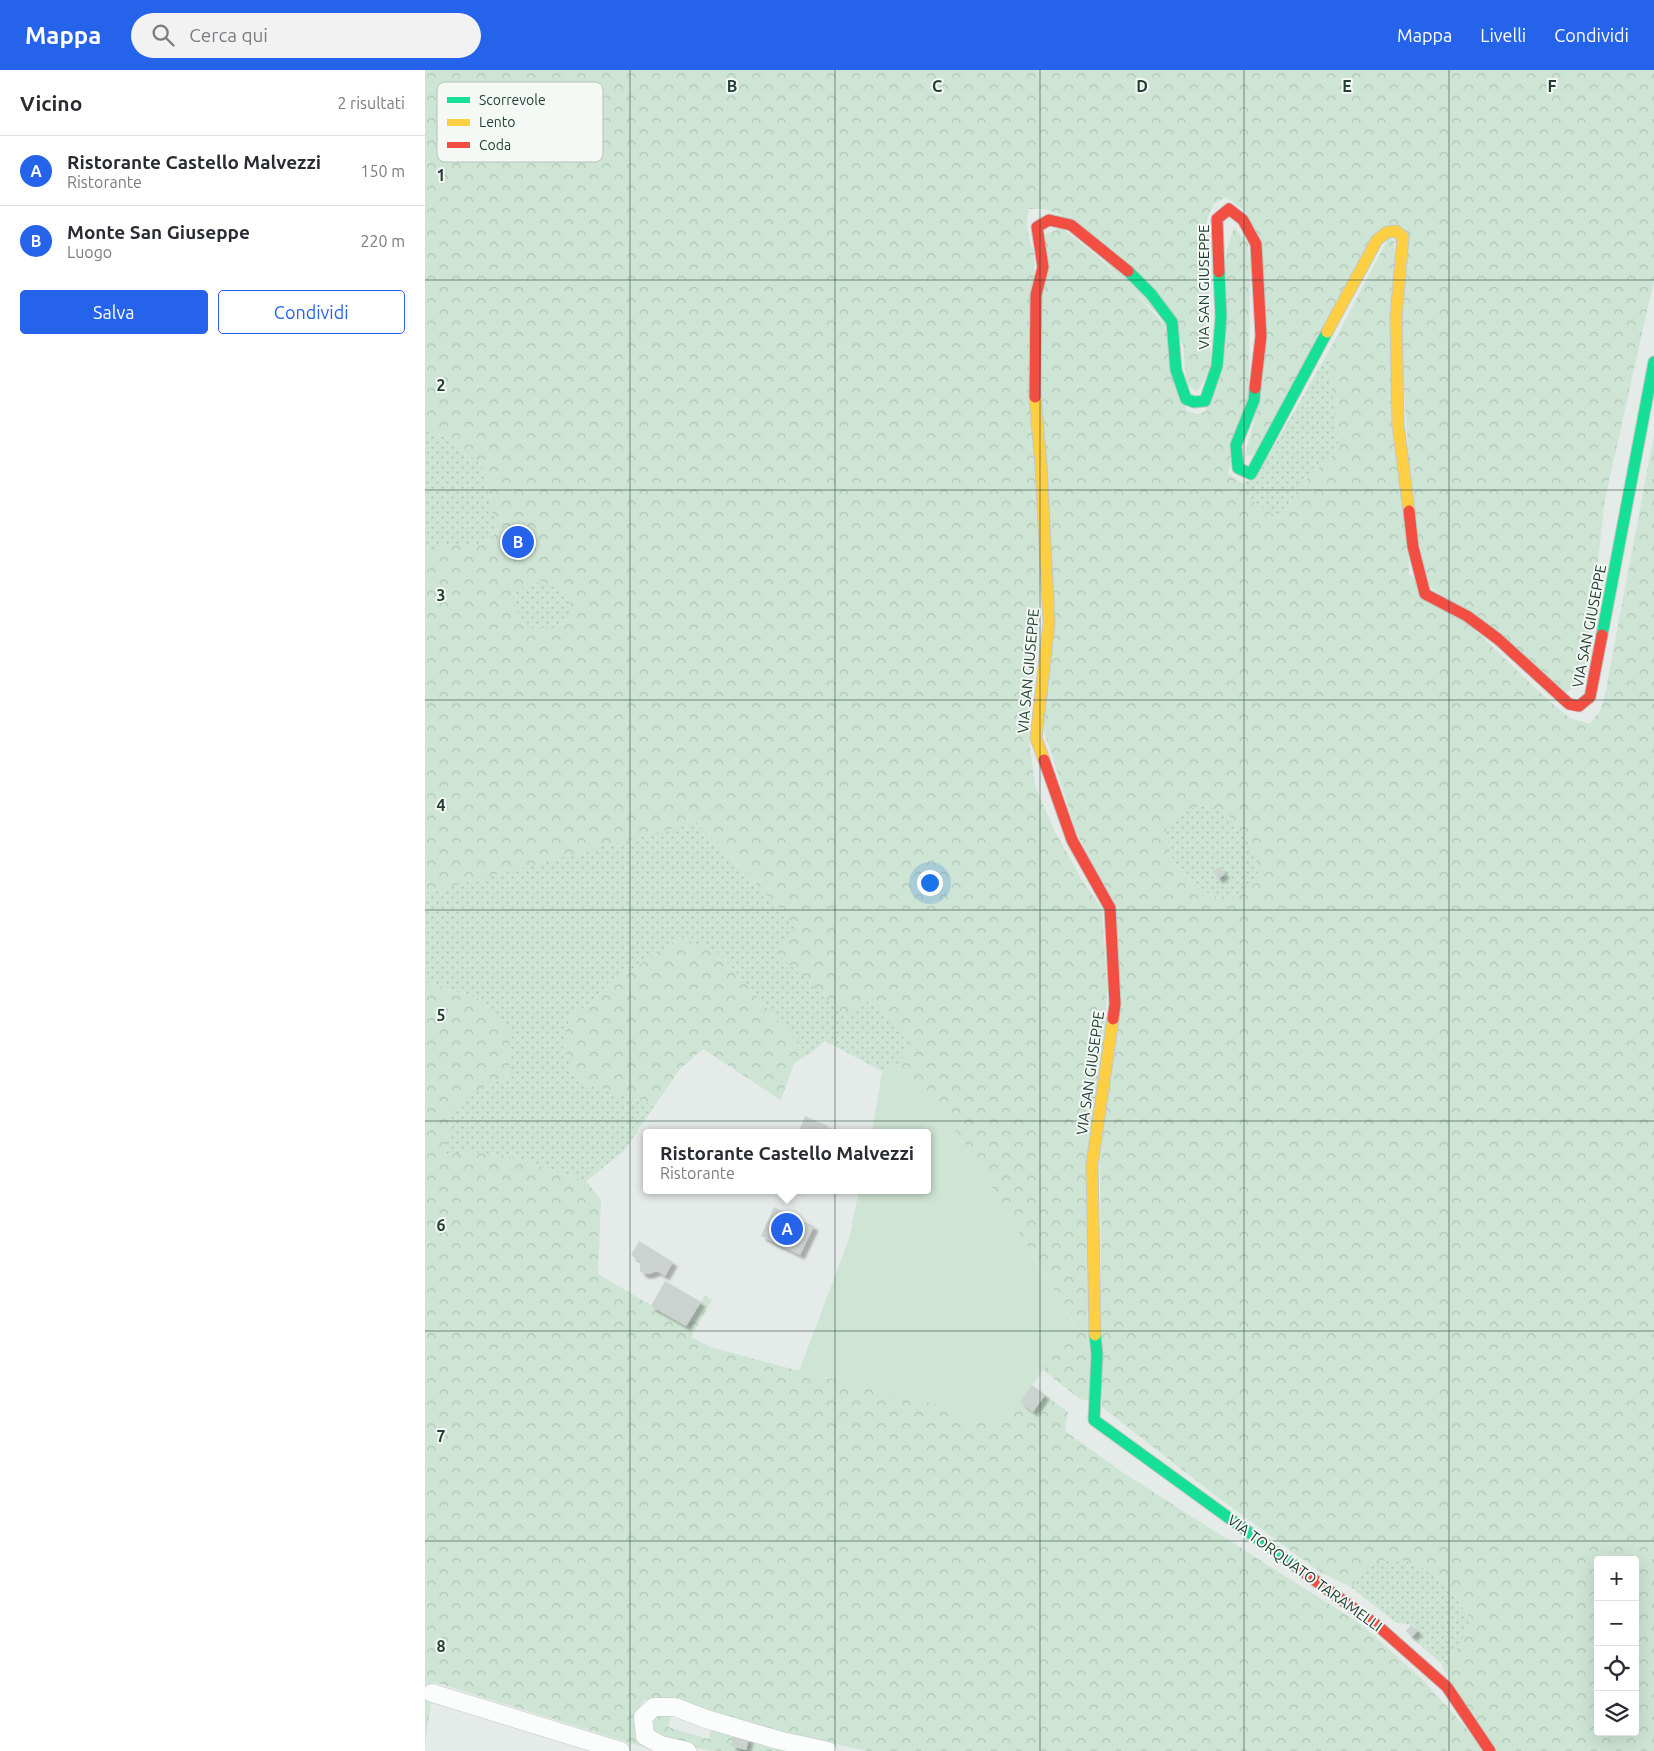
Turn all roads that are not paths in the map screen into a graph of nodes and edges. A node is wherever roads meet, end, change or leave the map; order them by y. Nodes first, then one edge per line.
1 (1654, 362) edge
2 (1094, 1420) joint
3 (432, 1693) dead end
4 (621, 1751) edge
5 (687, 1751) edge
6 (828, 1751) edge
7 (1490, 1751) edge

1 - 2 street, VIA SAN GIUSEPPE
2 - 7 street, VIA TORQUATO TARAMELLI
3 - 4 street
5 - 6 street

